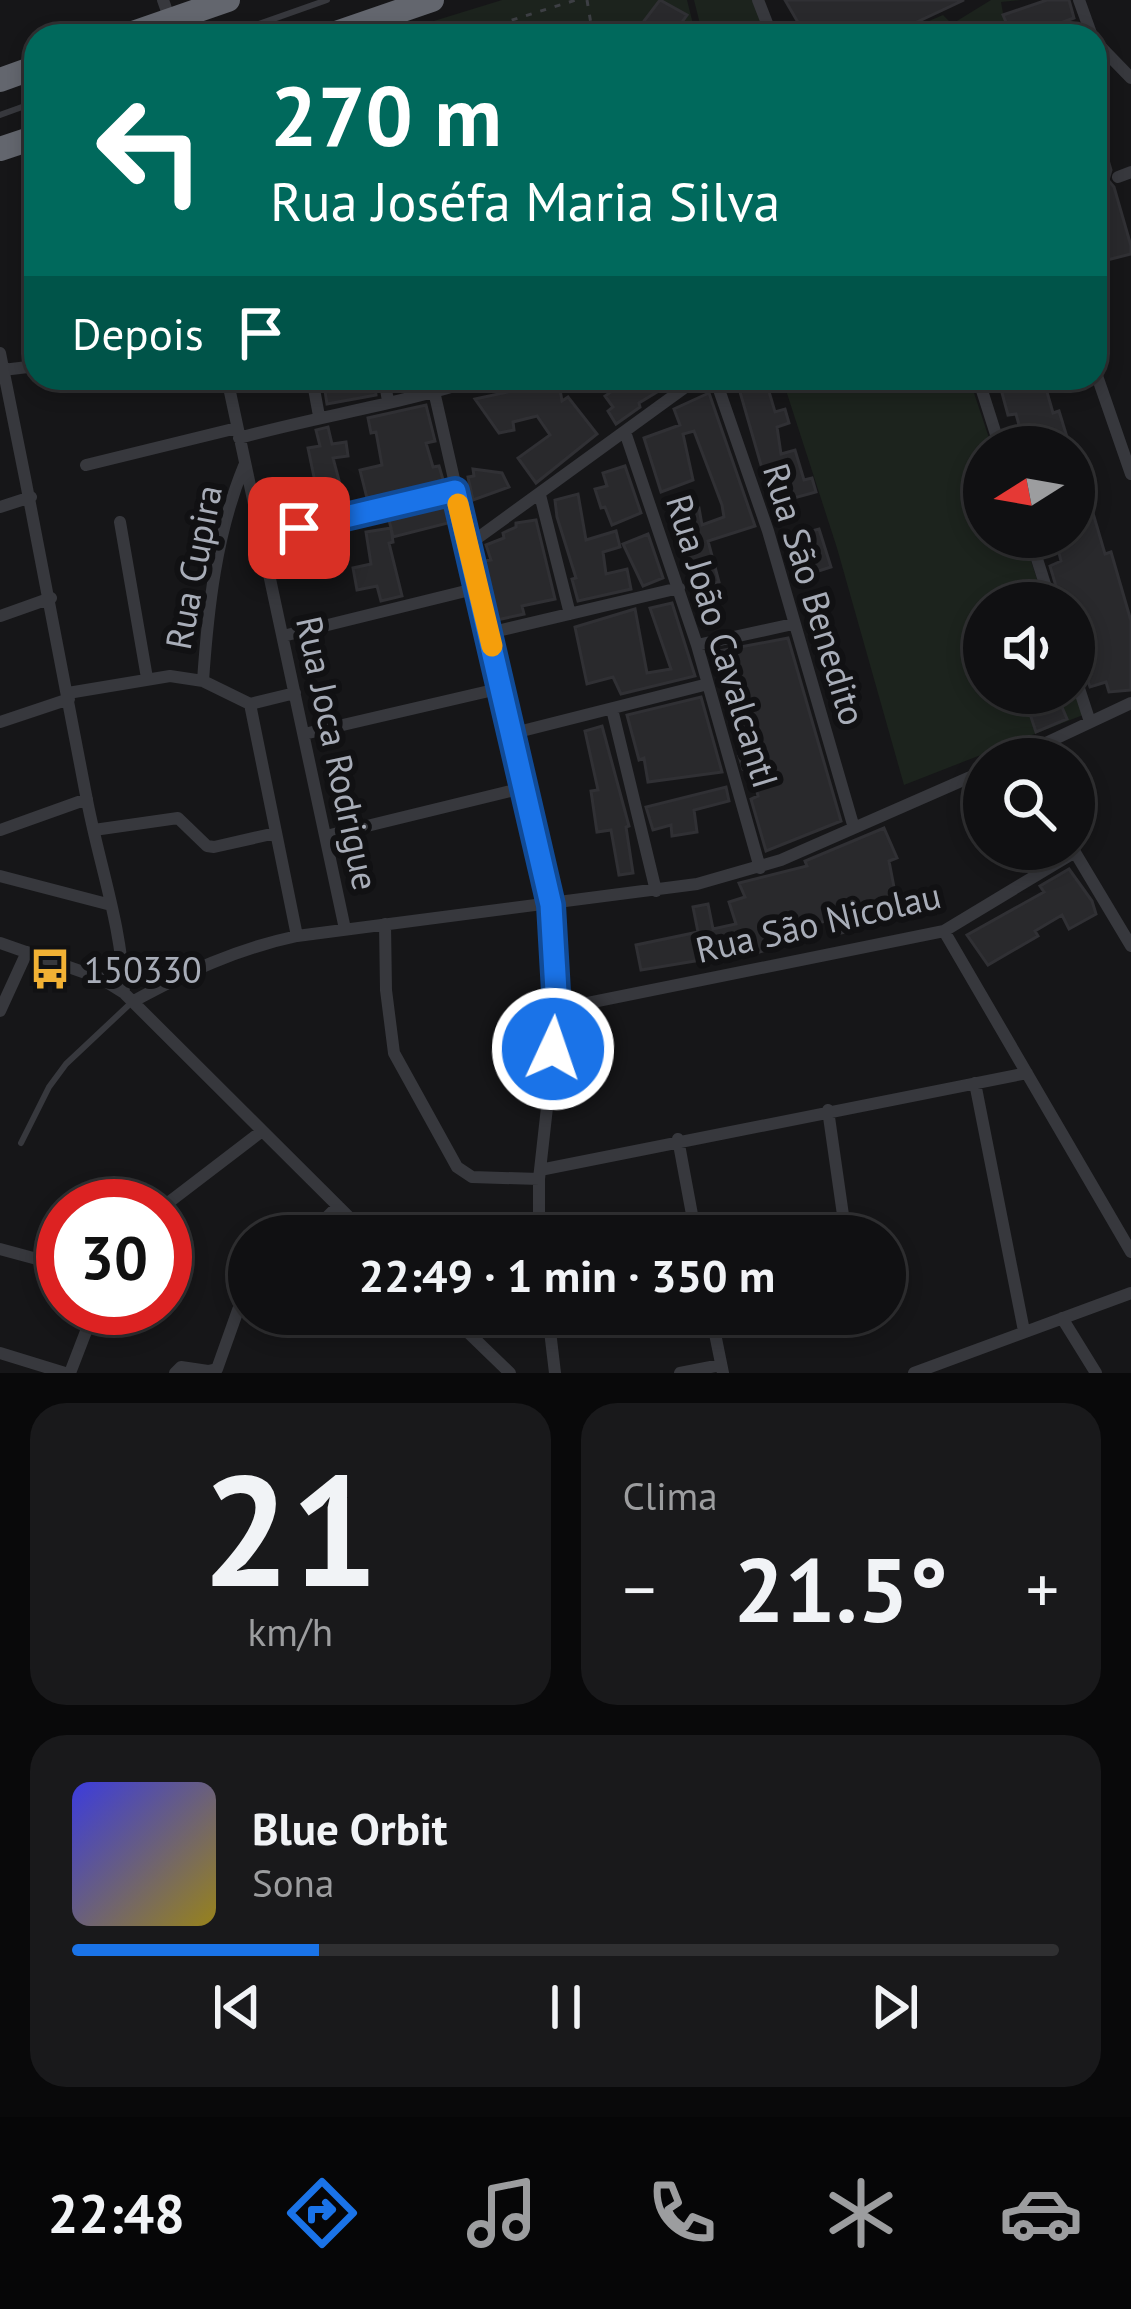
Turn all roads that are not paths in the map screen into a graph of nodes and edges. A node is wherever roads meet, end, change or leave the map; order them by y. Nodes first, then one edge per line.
1 (228, 0) edge
2 (327, 0) edge
3 (432, 0) edge
4 (167, 10) edge
5 (259, 24) edge
6 (367, 24) edge
7 (1107, 53) edge
8 (1131, 78) edge
9 (0, 352) edge
10 (24, 367) edge
11 (4, 370) junction
12 (229, 390) edge
13 (314, 390) edge
14 (386, 390) edge
15 (433, 390) edge
16 (443, 390) edge
17 (682, 390) edge
18 (719, 390) edge
19 (982, 390) edge
20 (1102, 390) edge
21 (434, 393) junction
22 (4, 395) edge
23 (388, 400) junction
24 (319, 416) junction
25 (993, 426) edge
26 (625, 432) junction
27 (238, 433) junction
28 (86, 464) dead end
29 (244, 464) junction
30 (1131, 474) edge
31 (455, 491) junction
32 (540, 495) junction
33 (31, 497) junction
34 (0, 507) edge
35 (120, 522) dead end
36 (260, 537) junction
37 (468, 545) junction
38 (478, 588) junction
39 (679, 589) junction
40 (51, 598) junction
41 (571, 614) junction
42 (0, 616) edge
43 (794, 624) junction
44 (489, 634) junction
45 (283, 636) junction
46 (697, 645) junction
47 (147, 678) junction
48 (203, 681) junction
49 (709, 685) junction
50 (502, 688) junction
51 (295, 693) junction
52 (68, 696) junction
53 (1131, 703) edge
54 (250, 704) junction
55 (612, 709) junction
56 (1087, 714) edge
57 (0, 722) edge
58 (1090, 722) junction
59 (514, 733) junction
60 (304, 734) junction
61 (1058, 738) edge
62 (963, 780) edge
63 (527, 787) junction
64 (86, 800) junction
65 (854, 828) junction
66 (0, 830) edge
67 (94, 830) junction
68 (276, 833) junction
69 (326, 836) junction
70 (760, 868) junction
71 (1042, 870) edge
72 (1086, 870) edge
73 (0, 875) edge
74 (656, 891) junction
75 (111, 904) junction
76 (551, 905) junction
77 (386, 924) junction
78 (345, 929) junction
79 (944, 932) junction
80 (297, 936) junction
81 (0, 944) edge
82 (1131, 946) edge
83 (27, 952) junction
84 (128, 997) junction
85 (557, 1009) junction
86 (0, 1011) edge
87 (1027, 1072) junction
88 (975, 1083) junction
89 (828, 1110) junction
90 (262, 1131) junction
91 (678, 1139) junction
92 (21, 1143) dead end
93 (540, 1174) junction
94 (192, 1185) edge
95 (338, 1206) junction
96 (329, 1215) edge
97 (347, 1215) edge
98 (539, 1215) edge
99 (693, 1215) edge
100 (843, 1215) edge
101 (0, 1250) edge
102 (1131, 1252) edge
103 (36, 1259) edge
104 (1131, 1293) edge
105 (1062, 1318) junction
106 (1024, 1331) junction
107 (83, 1335) edge
108 (230, 1335) edge
109 (471, 1335) edge
110 (550, 1335) edge
111 (715, 1335) edge
112 (0, 1353) edge
113 (722, 1369) edge
114 (67, 1373) edge
115 (176, 1373) edge
116 (510, 1373) edge
117 (555, 1373) edge
118 (680, 1373) edge
119 (914, 1373) edge
120 (1096, 1373) edge

1 - 4 highway
2 - 5 lane
3 - 6 highway
7 - 8 street
9 - 11 street
10 - 11 street
11 - 22 street
12 - 27 street, Rua Joca Rodrigue
13 - 24 street
14 - 23 street
15 - 21 street
16 - 21 street
17 - 26 street
18 - 43 street, Rua São Benedito
19 - 25 street
20 - 30 street
21 - 23 street
21 - 31 street
22 - 33 street
23 - 24 street
24 - 27 street
26 - 32 street
26 - 39 street, Rua João CavalcantI
27 - 28 street
27 - 29 street, Rua Joca Rodrigue
29 - 36 street, Rua Joca Rodrigue
29 - 48 street, Rua Cupira
31 - 36 street
31 - 37 street
32 - 37 street
32 - 41 street
33 - 34 street
33 - 40 street
35 - 47 street
36 - 45 street, Rua Joca Rodrigue
37 - 38 street
38 - 44 street
38 - 45 street
39 - 41 street
39 - 46 street, Rua João CavalcantI
40 - 42 street
40 - 52 street
41 - 44 street
43 - 46 street
43 - 65 street, Rua São Benedito
44 - 50 street
45 - 51 street, Rua Joca Rodrigue
46 - 49 street, Rua João CavalcantI
47 - 48 street
47 - 52 street
48 - 54 street
49 - 55 street
49 - 70 street, Rua João CavalcantI
50 - 59 street
50 - 60 street
51 - 54 street
51 - 60 street, Rua Joca Rodrigue
52 - 57 street
52 - 64 street
53 - 58 street
54 - 68 street
55 - 59 street
55 - 74 street
56 - 58 street
58 - 61 street
59 - 63 street
60 - 69 street, Rua Joca Rodrigue
62 - 65 street
63 - 69 street
63 - 76 street
64 - 66 street
64 - 67 street
65 - 70 street
67 - 68 street
67 - 75 street
68 - 80 street
69 - 78 street, Rua Joca Rodrigue
70 - 74 street
71 - 79 street, Rua São Nicolau
72 - 82 street
73 - 75 street
74 - 76 street
75 - 84 street
76 - 77 street
76 - 85 street
77 - 78 street
77 - 93 street
78 - 80 street
79 - 85 street, Rua São Nicolau
79 - 87 street
80 - 84 street
81 - 83 street
83 - 84 street
83 - 86 street
84 - 90 street
84 - 92 lane
85 - 93 street
87 - 88 street
87 - 102 street
88 - 89 street
88 - 106 street
89 - 91 street
89 - 100 street
90 - 94 street
90 - 95 street
91 - 93 street
91 - 99 street
93 - 98 street
95 - 96 street
95 - 97 street
101 - 103 street
104 - 105 street
105 - 106 street
105 - 120 street
106 - 119 street
107 - 114 street
108 - 115 street
109 - 116 street
110 - 117 street
111 - 113 street
112 - 114 street
113 - 118 street

